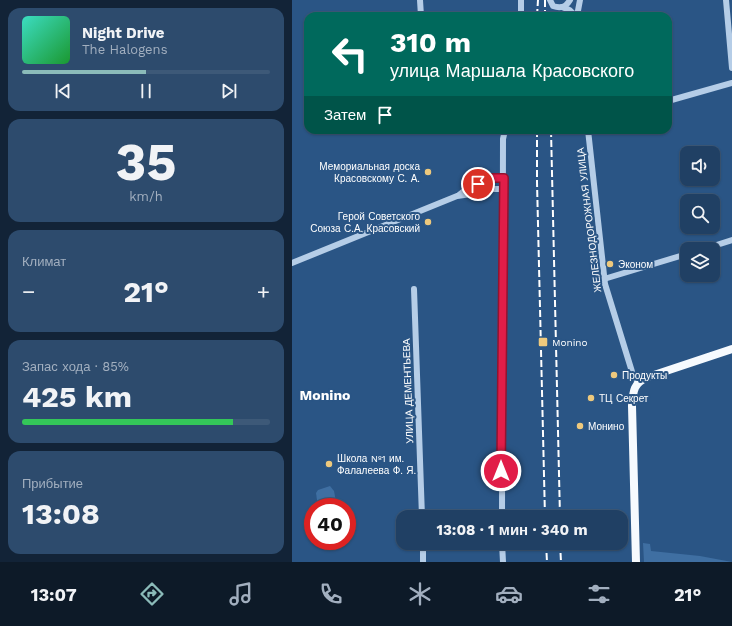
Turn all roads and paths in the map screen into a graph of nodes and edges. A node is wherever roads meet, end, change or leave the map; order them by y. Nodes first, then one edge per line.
1 (420, 0) edge
2 (521, 0) edge
3 (550, 0) edge
4 (570, 0) edge
5 (580, 0) edge
6 (728, 2) edge
7 (562, 7) junction
8 (421, 12) edge
9 (521, 12) edge
10 (573, 12) edge
11 (577, 12) edge
12 (732, 68) edge
13 (732, 83) edge
14 (672, 100) edge
15 (505, 134) edge
16 (588, 134) edge
17 (504, 178) junction
18 (504, 189) junction
19 (457, 196) junction
20 (732, 240) edge
21 (720, 244) edge
22 (680, 256) edge
23 (292, 263) edge
24 (604, 279) junction
25 (414, 289) dead end
26 (732, 349) edge
27 (635, 382) junction
28 (422, 510) edge
29 (502, 510) edge
30 (423, 550) edge
31 (502, 550) edge
32 (423, 562) edge
33 (503, 562) edge
34 (636, 562) edge

1 - 8 street
2 - 9 street
3 - 7 street
4 - 7 street
5 - 11 street
6 - 12 street
7 - 10 street
13 - 14 street
15 - 17 street
16 - 24 street, ЖЕЛЕЗНОДОРОЖНАЯ УЛИЦА
17 - 18 street
17 - 19 street
18 - 19 street
18 - 29 street
19 - 23 street
20 - 21 street
22 - 24 street
24 - 27 street, ЖЕЛЕЗНОДОРОЖНАЯ УЛИЦА
25 - 28 street, УЛИЦА ДЕМЕНТЬЕВА
26 - 27 main road
27 - 34 main road, ЖЕЛЕЗНОДОРОЖНАЯ УЛИЦА
30 - 32 street
31 - 33 street

